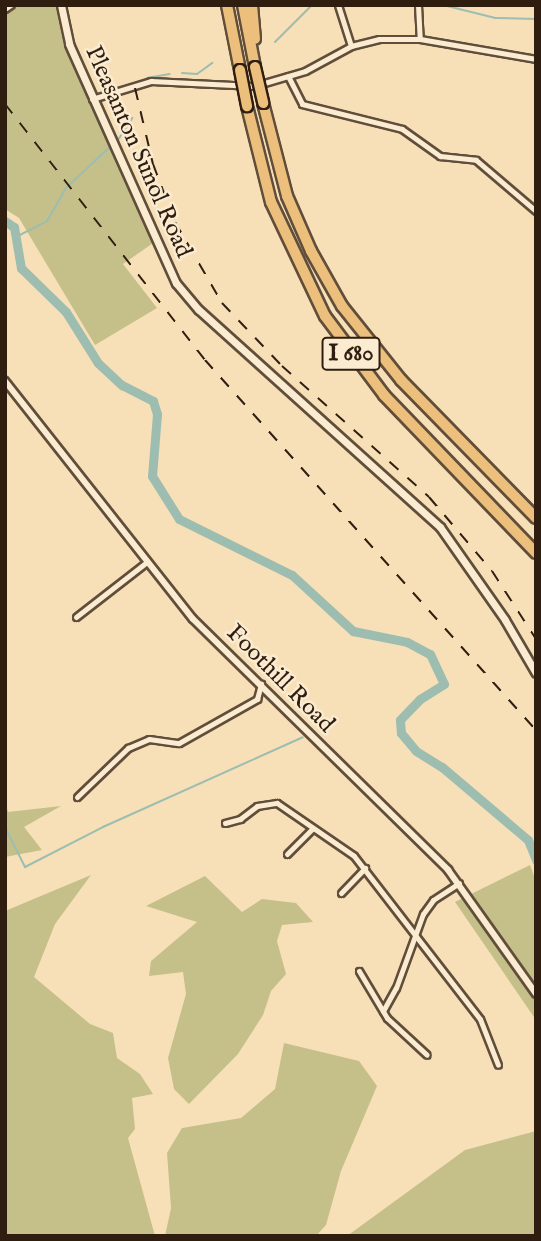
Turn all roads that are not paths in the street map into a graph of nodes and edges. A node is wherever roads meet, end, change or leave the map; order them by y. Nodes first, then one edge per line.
1 (11, 5) edge
2 (61, 5) edge
3 (227, 5) edge
4 (243, 5) edge
5 (252, 5) edge
6 (338, 5) edge
7 (418, 5) edge
8 (5, 9) edge
9 (420, 39) junction
10 (351, 46) junction
11 (536, 59) edge
12 (255, 67) junction
13 (288, 76) junction
14 (92, 99) junction
15 (536, 211) edge
16 (5, 381) edge
17 (536, 518) edge
18 (536, 552) edge
19 (147, 562) junction
20 (76, 617) dead end
21 (536, 673) edge
22 (261, 684) junction
23 (77, 797) dead end
24 (225, 823) dead end
25 (312, 830) junction
26 (287, 854) dead end
27 (365, 868) junction
28 (459, 883) junction
29 (341, 893) dead end
30 (416, 932) junction
31 (359, 971) dead end
32 (536, 994) edge
33 (383, 1011) junction
34 (427, 1055) dead end
35 (498, 1065) dead end

1 - 8 street
2 - 14 main road, Pleasanton Sunol Road
3 - 18 highway, I 680, bridge
4 - 12 highway, I 680
5 - 12 highway
6 - 10 street
7 - 9 street
9 - 10 street
9 - 11 street
10 - 13 street
12 - 17 highway, I 680, bridge
13 - 14 street
13 - 15 street
14 - 21 main road, Pleasanton Sunol Road
16 - 19 street, Foothill Road
19 - 20 street
19 - 22 street, Foothill Road
22 - 23 street
22 - 28 street, Foothill Road
24 - 25 street
25 - 26 street
25 - 27 street
27 - 29 street
27 - 30 street
28 - 30 street
28 - 32 street, Foothill Road
30 - 33 street
30 - 35 street
31 - 33 street
33 - 34 street

